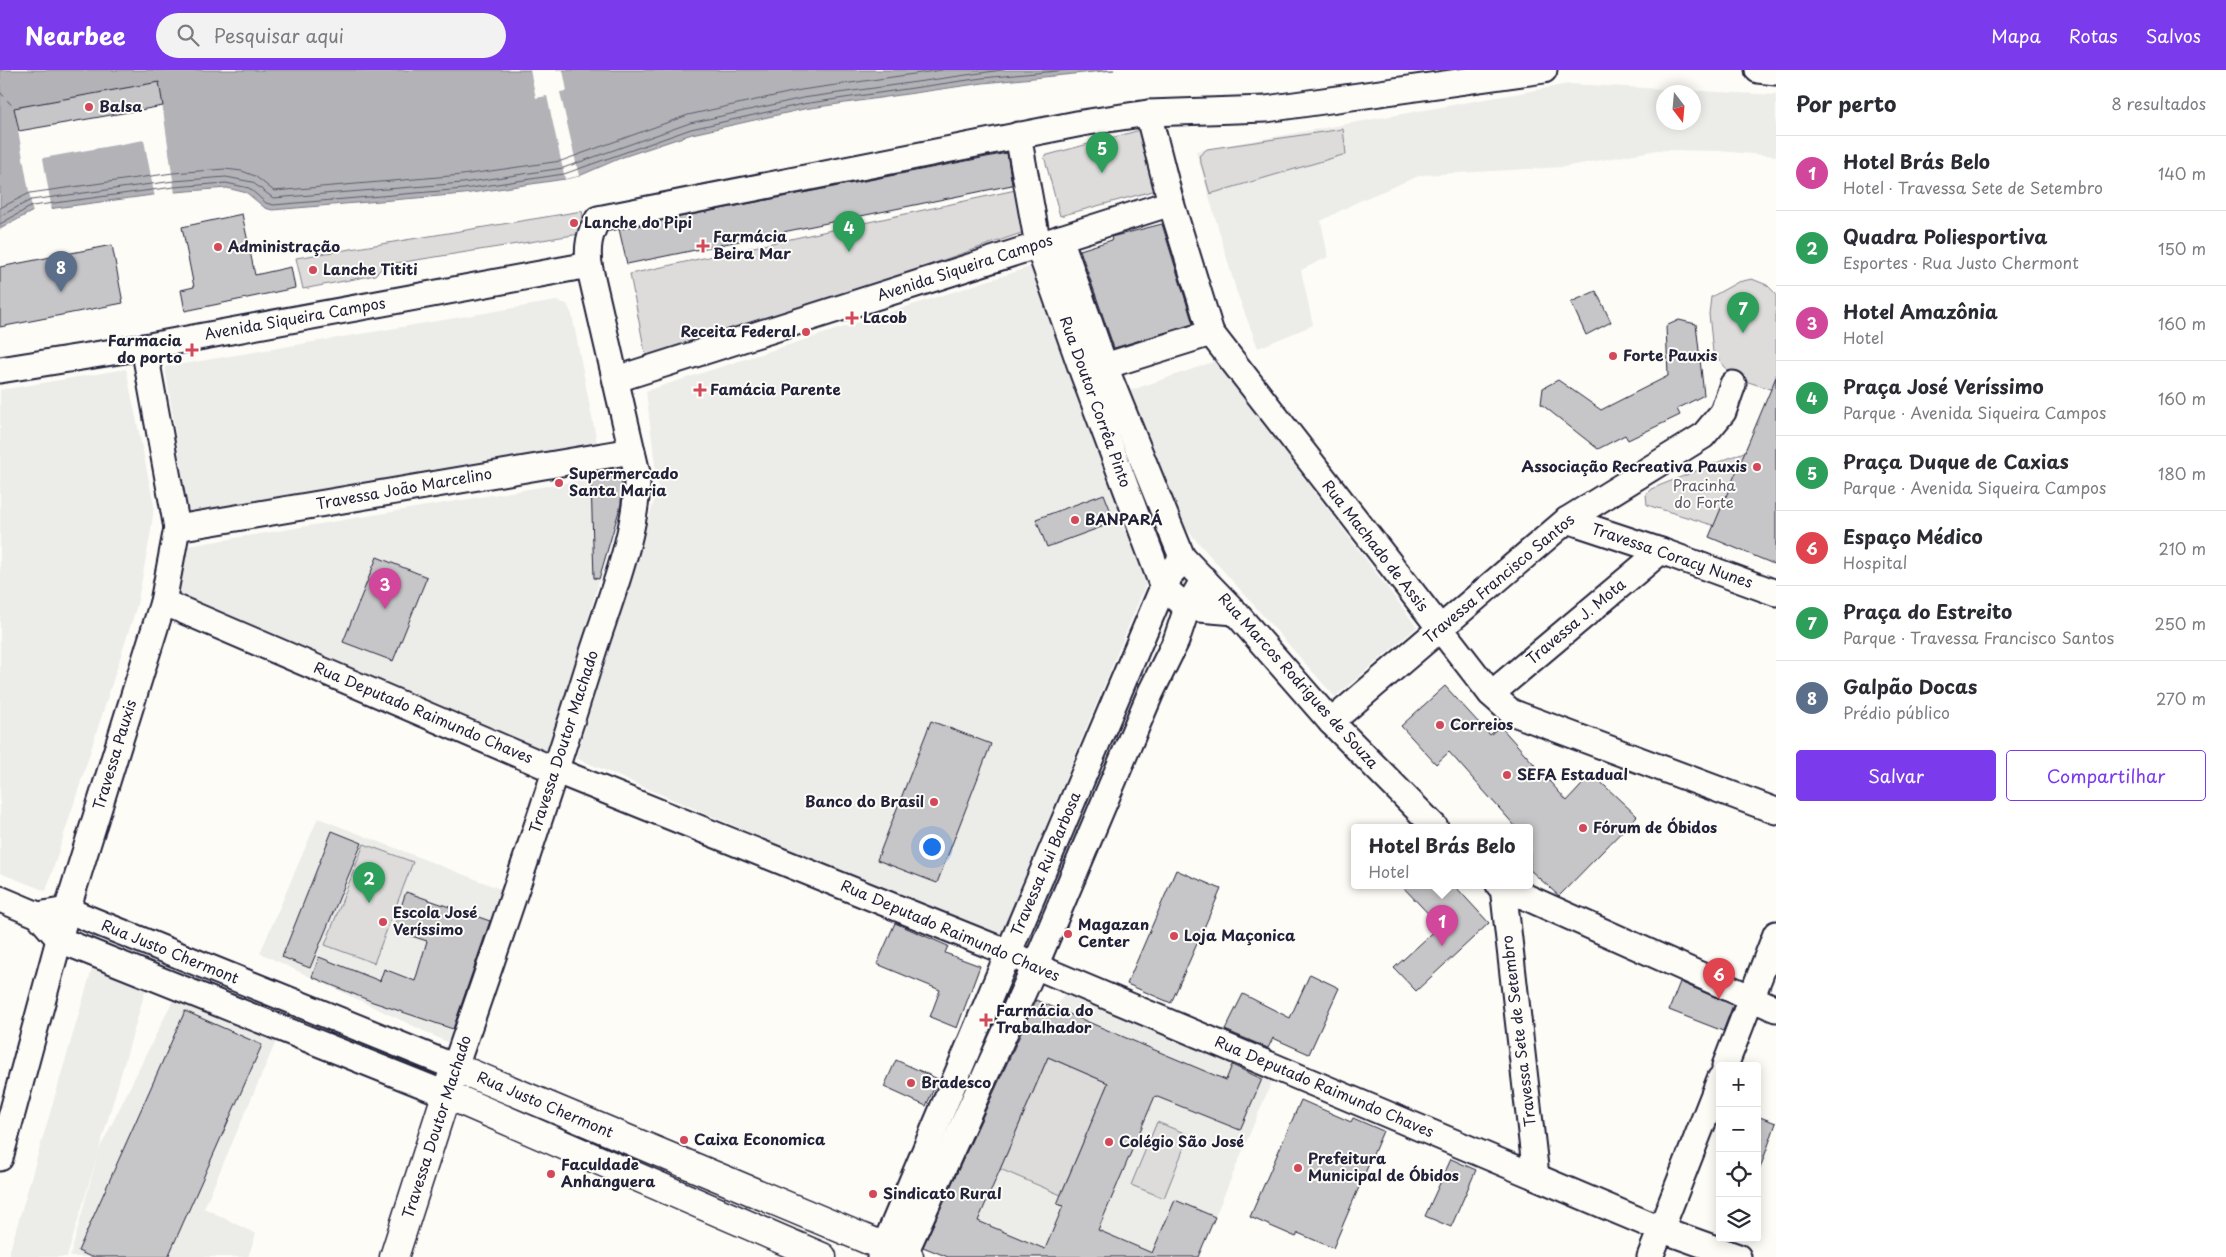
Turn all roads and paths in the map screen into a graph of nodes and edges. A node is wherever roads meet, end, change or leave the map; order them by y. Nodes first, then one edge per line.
1 (1544, 70) edge
2 (1758, 70) edge
3 (1776, 72) edge
4 (1148, 113) junction
5 (1018, 135) junction
6 (1171, 203) junction
7 (1049, 241) junction
8 (589, 265) junction
9 (1211, 333) junction
10 (144, 347) junction
11 (0, 370) edge
12 (1094, 370) junction
13 (617, 379) junction
14 (1733, 384) dead end
15 (632, 451) junction
16 (1567, 520) junction
17 (177, 528) junction
18 (1661, 551) junction
19 (1182, 557) junction
20 (1204, 580) junction
21 (1163, 587) junction
22 (1776, 593) edge
23 (162, 602) junction
24 (1187, 608) junction
25 (1235, 612) junction
26 (1439, 629) junction
27 (1491, 694) junction
28 (1330, 722) junction
29 (557, 771) junction
30 (1776, 811) edge
31 (1432, 824) edge
32 (1501, 889) edge
33 (1508, 889) edge
34 (0, 899) edge
35 (67, 910) junction
36 (38, 915) junction
37 (1776, 934) edge
38 (60, 940) junction
39 (1009, 953) junction
40 (1034, 966) junction
41 (1752, 998) junction
42 (1776, 1009) edge
43 (1727, 1062) edge
44 (455, 1067) junction
45 (1716, 1089) edge
46 (448, 1095) junction
47 (0, 1158) edge
48 (1536, 1176) junction
49 (1660, 1229) junction
50 (896, 1255) edge
51 (394, 1257) edge
52 (822, 1257) edge
53 (1650, 1257) edge
54 (1738, 1257) edge

1 - 4 street
2 - 3 street
4 - 5 street
4 - 6 street, Rua Machado de Assis
5 - 7 street, Rua Doutor Corrêa Pinto
5 - 8 street, Travessa Doutor Machado
6 - 7 street, Avenida Siqueira Campos
6 - 9 street, Rua Machado de Assis
7 - 12 street, Rua Doutor Corrêa Pinto
7 - 13 street, Avenida Siqueira Campos
8 - 10 street, Avenida Siqueira Campos
8 - 13 street, Travessa Doutor Machado
9 - 12 street
9 - 26 street, Rua Machado de Assis
10 - 11 street, Avenida Siqueira Campos
10 - 17 street, Travessa Pauxis
12 - 19 street, Rua Doutor Corrêa Pinto
12 - 21 street, Rua Doutor Corrêa Pinto
13 - 15 street, Travessa Doutor Machado
14 - 16 street, Travessa Francisco Santos
15 - 17 street, Travessa João Marcelino
15 - 29 street, Travessa Doutor Machado
16 - 18 street, Travessa Coracy Nunes
16 - 26 street, Travessa Francisco Santos
17 - 23 street, Travessa Pauxis
18 - 22 street, Travessa Coracy Nunes
18 - 27 street, Travessa J. Mota
19 - 20 street, Rua Marcos Rodrigues de Souza
19 - 21 street, Travessa Rui Barbosa
20 - 24 street, Travessa Rui Barbosa
20 - 25 street, Rua Marcos Rodrigues de Souza
21 - 24 street, Rua Doutor Corrêa Pinto
21 - 39 street, Travessa Rui Barbosa
23 - 29 street, Rua Deputado Raimundo Chaves
23 - 35 street, Travessa Pauxis
24 - 25 street
24 - 40 street, Travessa Rui Barbosa
25 - 28 street, Rua Marcos Rodrigues de Souza
26 - 27 street, Rua Machado de Assis
26 - 28 street, Travessa Francisco Santos
27 - 30 street, Rua Machado de Assis
28 - 31 street, Rua Marcos Rodrigues de Souza
29 - 39 street, Rua Deputado Raimundo Chaves
29 - 44 street, Travessa Doutor Machado
32 - 48 street, Travessa Sete de Setembro
33 - 41 street
34 - 36 street, Rua Justo Chermont
35 - 36 street
35 - 38 street, Travessa Pauxis
35 - 44 street, Rua Justo Chermont
36 - 38 street, Rua Justo Chermont
37 - 41 street
38 - 46 street, Rua Justo Chermont
38 - 47 street, Travessa Pauxis
39 - 40 street, Rua Deputado Raimundo Chaves
39 - 50 street, Travessa Rui Barbosa
40 - 48 street, Rua Deputado Raimundo Chaves
40 - 50 street, Travessa Rui Barbosa
41 - 42 street
41 - 43 street
44 - 46 street, Travessa Doutor Machado
44 - 50 street, Rua Justo Chermont
45 - 49 street
46 - 51 street, Travessa Doutor Machado
46 - 52 street, Rua Justo Chermont
48 - 49 street, Rua Deputado Raimundo Chaves
49 - 53 street
49 - 54 street, Rua Deputado Raimundo Chaves

